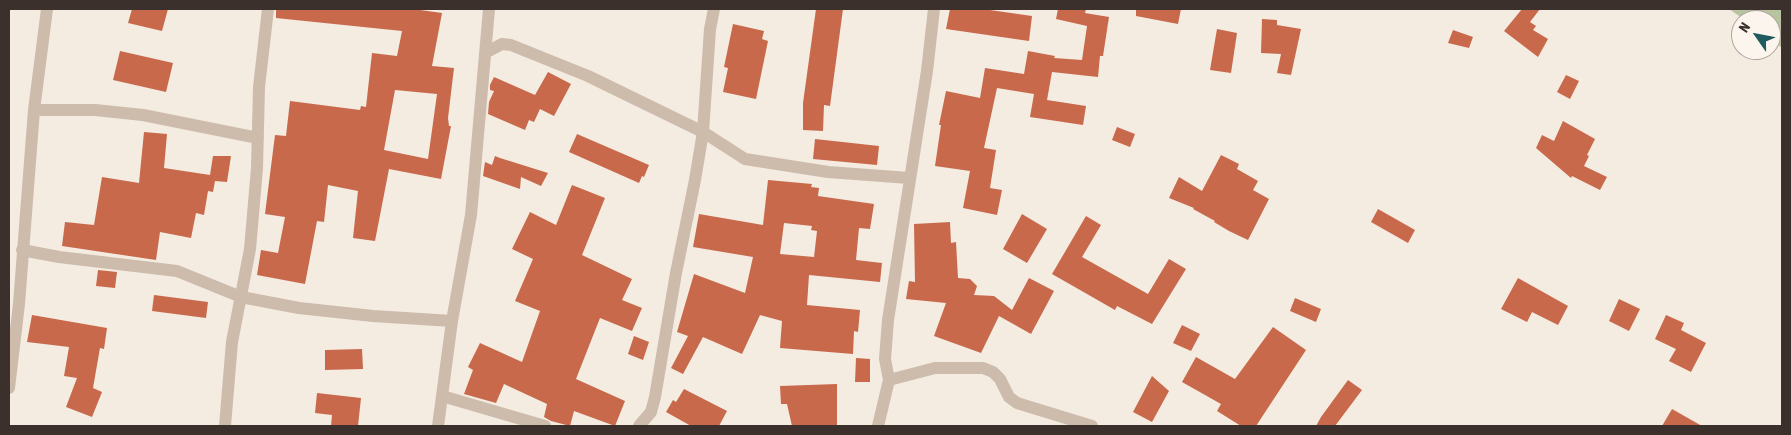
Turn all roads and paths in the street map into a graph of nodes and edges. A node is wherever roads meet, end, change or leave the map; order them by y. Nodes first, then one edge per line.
1 (47, 9) edge
2 (268, 9) edge
3 (489, 9) edge
4 (714, 9) edge
5 (934, 9) edge
6 (485, 53) junction
7 (34, 110) junction
8 (703, 132) junction
9 (258, 138) junction
10 (909, 178) junction
11 (22, 250) junction
12 (241, 298) junction
13 (452, 321) junction
14 (889, 380) junction
15 (9, 388) edge
16 (442, 396) junction
17 (225, 426) edge
18 (438, 426) edge
19 (545, 426) edge
20 (639, 426) edge
21 (878, 426) edge
22 (1092, 426) edge

1 - 7 street
2 - 9 street
3 - 6 street
4 - 8 street
5 - 10 street
6 - 8 street
6 - 13 street
7 - 9 street
7 - 11 street
8 - 10 street
8 - 20 street
9 - 12 street
10 - 14 street
11 - 12 street
11 - 15 street
12 - 13 street
12 - 17 street
13 - 16 street
14 - 21 street
14 - 22 street
16 - 18 street
16 - 19 street

